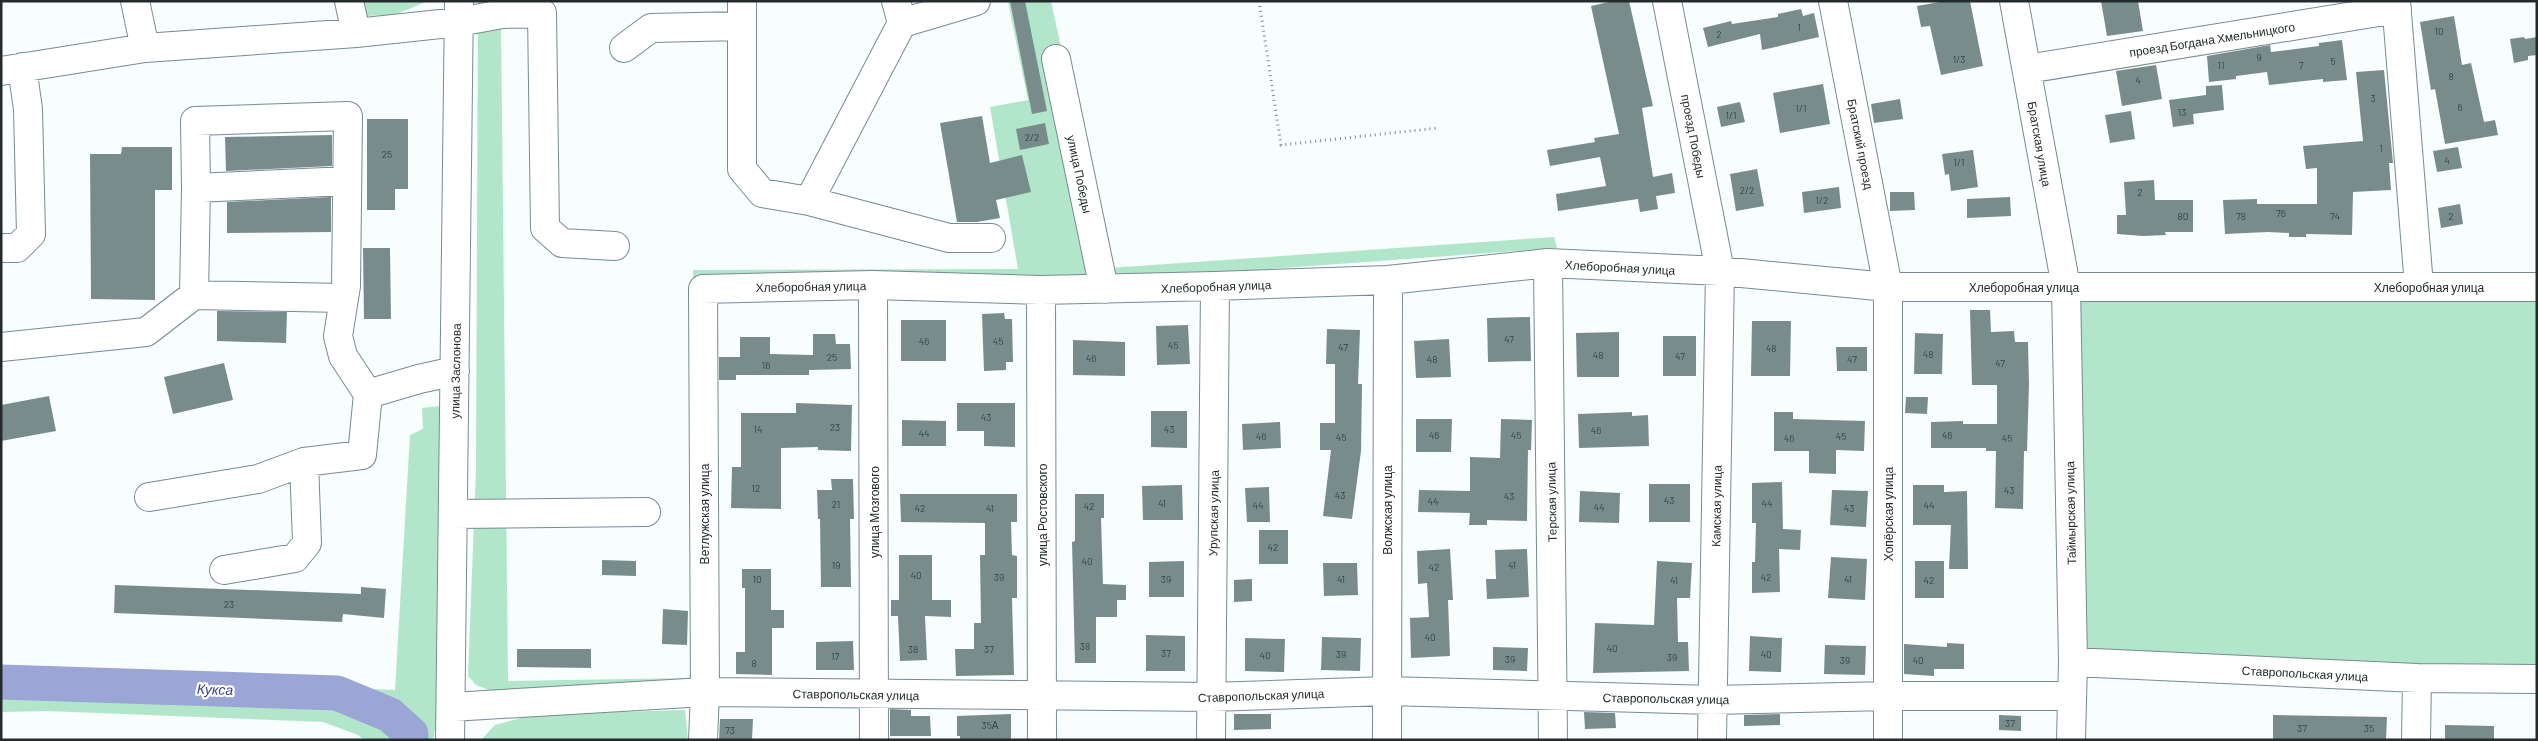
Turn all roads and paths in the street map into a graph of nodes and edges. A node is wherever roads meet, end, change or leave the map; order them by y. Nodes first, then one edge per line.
1 (135, 1) edge
2 (349, 1) edge
3 (976, 1) edge
4 (1259, 1) edge
5 (1667, 1) edge
6 (1833, 1) edge
7 (2014, 1) edge
8 (2397, 5) edge
9 (542, 7) edge
10 (459, 12) edge
11 (899, 12) edge
12 (742, 14) edge
13 (356, 33) junction
14 (145, 48) junction
15 (624, 48) dead end
16 (1056, 59) dead end
17 (12, 69) edge
18 (2027, 69) junction
19 (1438, 128) dead end
20 (347, 181) junction
21 (196, 188) junction
22 (809, 201) junction
23 (991, 238) dead end
24 (615, 246) dead end
25 (1, 248) edge
26 (1548, 263) junction
27 (1720, 272) junction
28 (1388, 280) junction
29 (874, 285) junction
30 (1216, 286) junction
31 (2419, 286) junction
32 (1888, 287) junction
33 (2066, 287) junction
34 (2537, 287) edge
35 (704, 288) joint
36 (1104, 289) junction
37 (1041, 290) junction
38 (194, 295) junction
39 (344, 298) junction
40 (1, 347) edge
41 (455, 371) junction
42 (368, 394) junction
43 (304, 462) junction
44 (149, 497) dead end
45 (646, 512) dead end
46 (453, 514) junction
47 (224, 570) dead end
48 (2073, 662) junction
49 (2417, 678) junction
50 (2537, 679) edge
51 (1387, 691) junction
52 (705, 692) junction
53 (874, 694) junction
54 (1553, 695) junction
55 (1043, 696) junction
56 (1211, 696) junction
57 (1888, 696) junction
58 (2071, 696) junction
59 (1712, 700) junction
60 (451, 707) junction
61 (450, 740) edge
62 (702, 740) edge
63 (874, 740) edge
64 (1042, 740) edge
65 (1211, 740) edge
66 (1387, 740) edge
67 (1553, 740) edge
68 (1712, 740) edge
69 (1888, 740) edge
70 (2071, 740) edge
71 (2416, 740) edge

1 - 14 street
2 - 13 street
3 - 11 street
4 - 19 path
5 - 27 street, проезд Победы
6 - 32 street, Братский проезд
7 - 18 street, Братская улица
8 - 18 street, проезд Богдана Хмельницкого
8 - 31 street, проезд Богдана Хмельницкого
9 - 10 street
9 - 24 street
10 - 13 street
10 - 41 street, улица Заслонова
11 - 22 street
12 - 15 street
12 - 22 street
13 - 14 street
14 - 17 street
16 - 36 street, улица Победы
17 - 25 street
18 - 33 street, Братская улица
20 - 21 street
20 - 21 street
20 - 39 street
21 - 38 street
22 - 23 street
26 - 27 street, Хлеборобная улица
26 - 28 street, Хлеборобная улица
26 - 54 street, Терская улица
27 - 32 street, Хлеборобная улица
27 - 59 street, Камская улица
28 - 30 street, Хлеборобная улица
28 - 51 street, Волжская улица
29 - 35 street, Хлеборобная улица
29 - 37 street, Хлеборобная улица
29 - 53 street, улица Мозгового
30 - 36 street, Хлеборобная улица
30 - 56 street, Урупская улица
31 - 33 street, Хлеборобная улица
31 - 34 street, Хлеборобная улица
32 - 33 street, Хлеборобная улица
32 - 57 street, Хопёрская улица
33 - 48 street, Таймырская улица
35 - 52 street, Ветлужская улица
36 - 37 street, Хлеборобная улица
37 - 55 street, улица Ростовского
38 - 39 street
38 - 40 street
39 - 42 street
41 - 42 street
41 - 46 street, улица Заслонова
42 - 43 street
43 - 44 street
43 - 47 street
45 - 46 street
46 - 60 street, улица Заслонова
48 - 49 street, Ставропольская улица
48 - 58 street, Таймырская улица
49 - 50 street, Ставропольская улица
49 - 71 street
51 - 54 street, Ставропольская улица
51 - 56 street, Ставропольская улица
51 - 66 street, Волжская улица
52 - 53 street, Ставропольская улица
52 - 60 street, Ставропольская улица
52 - 62 street, Ветлужская улица
53 - 55 street, Ставропольская улица
53 - 63 street, улица Мозгового
54 - 59 street, Ставропольская улица
54 - 67 street, Терская улица
55 - 56 street, Ставропольская улица
55 - 64 street, улица Ростовского
56 - 65 street, Урупская улица
57 - 58 street, Ставропольская улица
57 - 59 street, Ставропольская улица
57 - 69 street, Хопёрская улица
58 - 70 street, Таймырская улица
59 - 68 street, Камская улица
60 - 61 street, улица Заслонова

